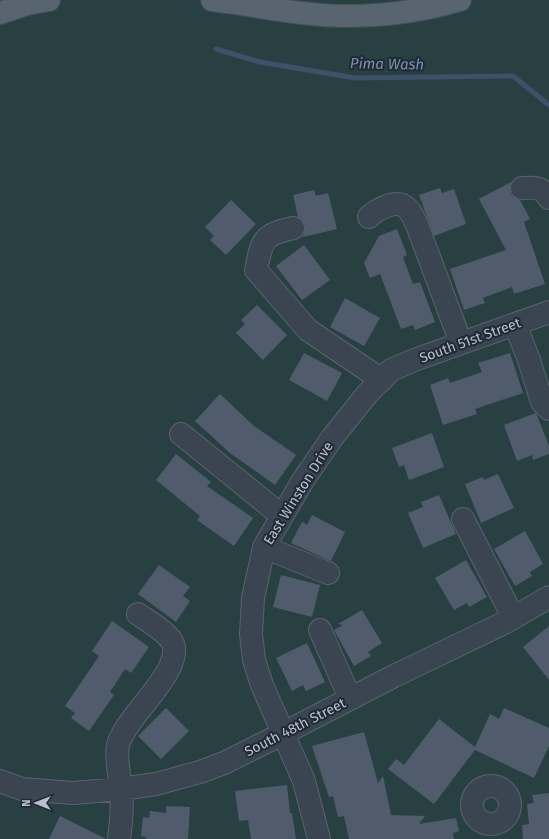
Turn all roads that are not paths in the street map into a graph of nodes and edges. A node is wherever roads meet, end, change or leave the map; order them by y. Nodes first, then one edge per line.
1 (49, 0) edge
2 (212, 0) edge
3 (460, 0) edge
4 (0, 13) edge
5 (522, 188) dead end
6 (549, 198) edge
7 (369, 217) dead end
8 (293, 228) dead end
9 (549, 312) edge
10 (515, 324) junction
11 (461, 343) junction
12 (386, 375) junction
13 (549, 409) edge
14 (181, 434) dead end
15 (282, 516) junction
16 (463, 520) dead end
17 (264, 547) junction
18 (328, 573) dead end
19 (549, 597) edge
20 (138, 614) dead end
21 (513, 618) junction
22 (320, 630) dead end
23 (350, 698) junction
24 (284, 733) junction
25 (0, 781) edge
26 (22, 789) junction
27 (121, 789) junction
28 (0, 794) edge
29 (119, 839) edge
30 (319, 839) edge

1 - 4 main road
2 - 3 main road
5 - 6 street
7 - 11 street
8 - 12 street
9 - 10 street, South 51st Street
10 - 11 street, South 51st Street
10 - 13 street
11 - 12 street, South 51st Street
12 - 15 street, East Winston Drive
14 - 15 street
15 - 17 street, East Winston Drive
16 - 21 street
17 - 18 street
17 - 24 street, East Winston Drive
19 - 21 street, South 48th Street
20 - 27 street
21 - 23 street, South 48th Street
22 - 23 street
23 - 24 street, South 48th Street
24 - 27 street, South 48th Street
24 - 30 street, East Winston Drive
25 - 26 street, South 48th Street
26 - 27 street, South 48th Street
26 - 28 street, South 48th Street
27 - 29 street

